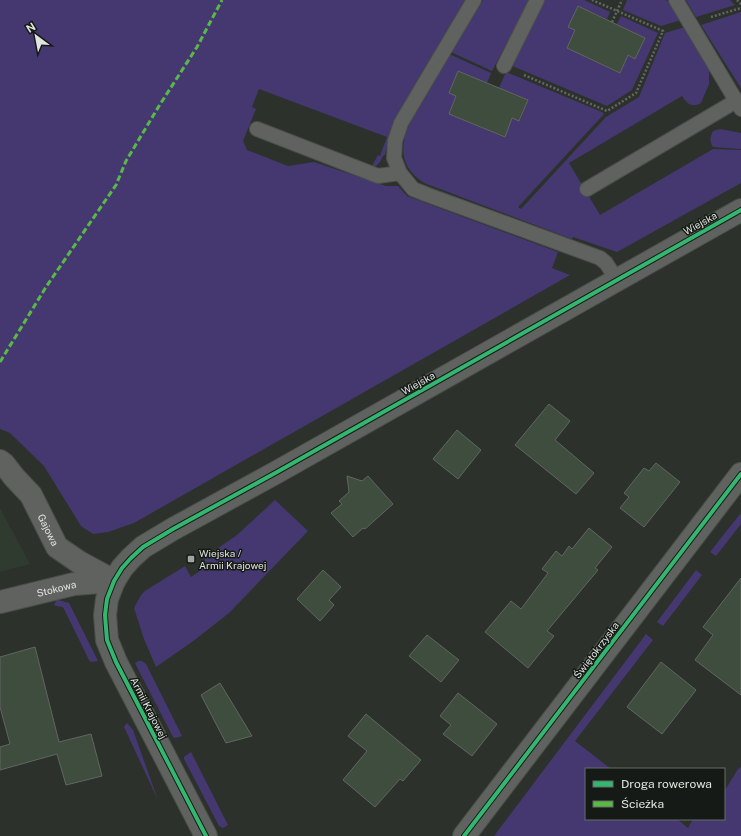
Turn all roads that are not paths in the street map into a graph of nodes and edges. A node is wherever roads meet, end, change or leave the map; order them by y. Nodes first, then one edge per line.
1 (474, 0) edge
2 (537, 0) edge
3 (676, 0) edge
4 (504, 66) road end
5 (738, 106) edge
6 (257, 129) dead end
7 (400, 173) junction
8 (587, 189) dead end
9 (741, 210) edge
10 (617, 280) junction
11 (0, 461) edge
12 (741, 474) edge
13 (114, 582) junction
14 (0, 602) edge
15 (206, 836) edge
16 (464, 836) edge

1 - 7 lane
2 - 4 lane
3 - 5 lane
5 - 8 lane
6 - 7 lane
7 - 10 lane
9 - 10 street, Wiejska
10 - 13 street, Wiejska
11 - 13 street, Gajowa
12 - 16 street, Świętokrzyska
13 - 14 street, Stokowa
13 - 15 street, Armii Krajowej

